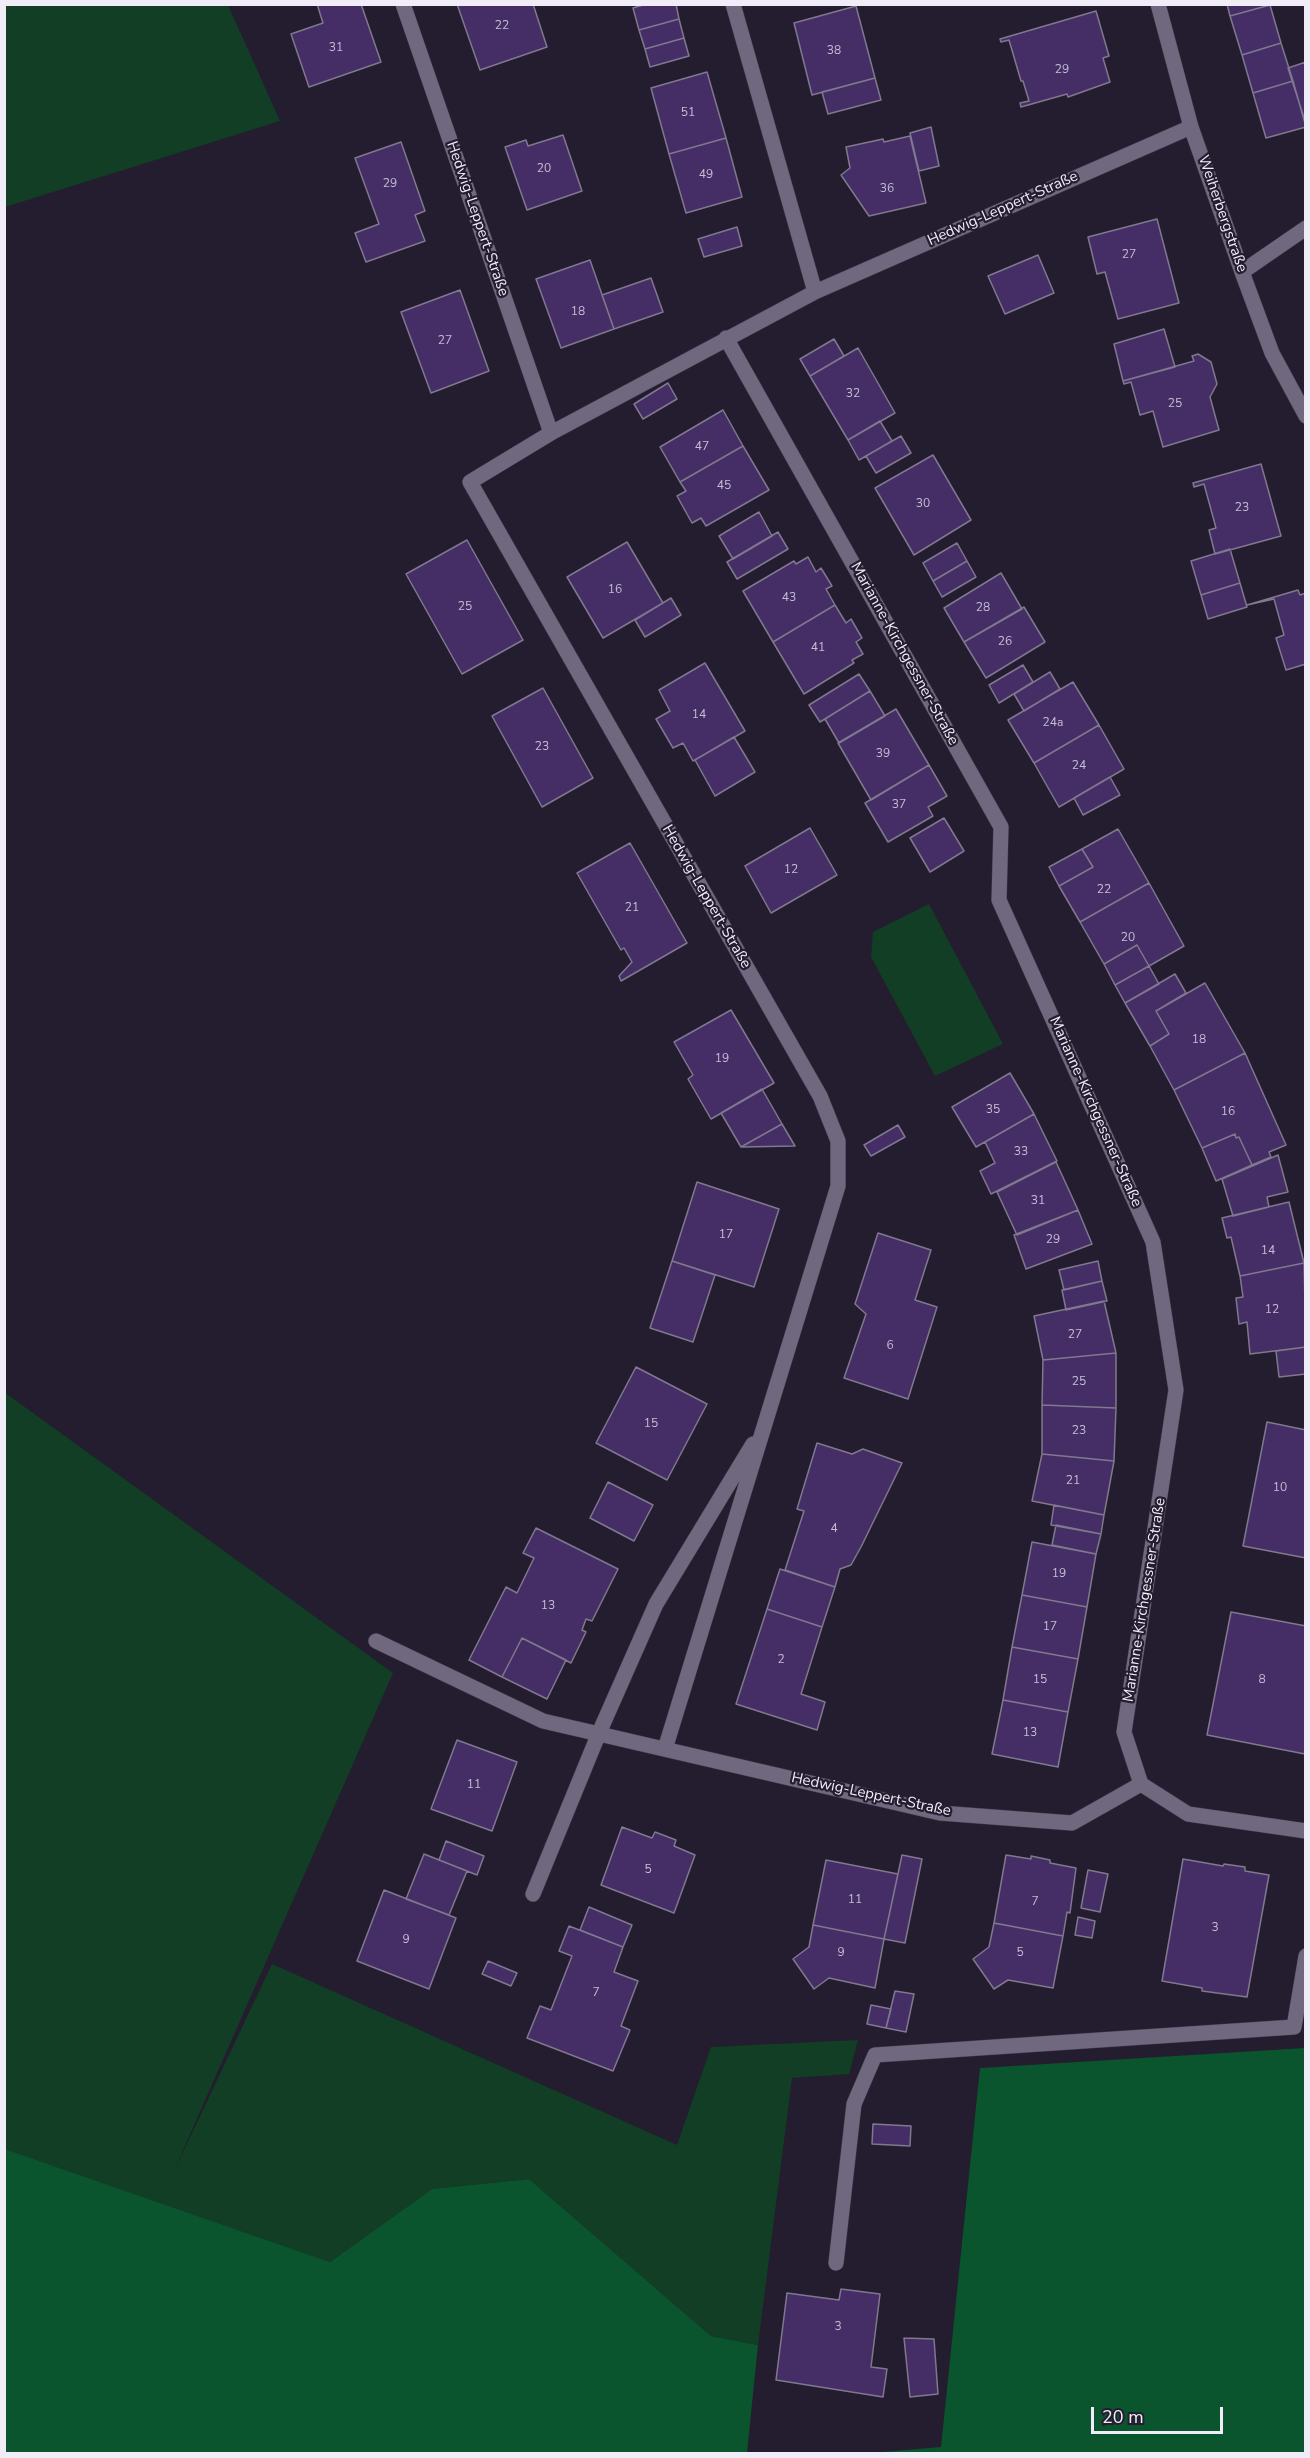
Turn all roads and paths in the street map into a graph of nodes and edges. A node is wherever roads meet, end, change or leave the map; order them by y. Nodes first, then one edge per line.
1 (403, 4) edge
2 (733, 4) edge
3 (1158, 4) edge
4 (1191, 127) junction
5 (1305, 228) edge
6 (1242, 272) junction
7 (815, 292) junction
8 (726, 338) junction
9 (1305, 416) edge
10 (551, 433) junction
11 (765, 1424) junction
12 (376, 1641) dead end
13 (599, 1733) junction
14 (665, 1749) junction
15 (1141, 1784) junction
16 (1305, 1832) edge
17 (533, 1894) dead end
18 (1305, 1956) edge
19 (836, 2263) dead end

1 - 10 street, Hedwig-Leppert-Straße
2 - 7 street
3 - 4 street, Weiherbergstraße
4 - 6 street, Weiherbergstraße
4 - 7 street, Hedwig-Leppert-Straße
5 - 6 street
6 - 9 street, Weiherbergstraße
7 - 8 street, Hedwig-Leppert-Straße
8 - 10 street, Hedwig-Leppert-Straße
8 - 15 street, Marianne-Kirchgessner-Straße
10 - 11 street, Hedwig-Leppert-Straße
11 - 13 street, Hedwig-Leppert-Straße
11 - 14 street, Hedwig-Leppert-Straße
12 - 13 street, Hedwig-Leppert-Straße
13 - 14 street, Hedwig-Leppert-Straße
13 - 17 street, Hedwig-Leppert-Straße
14 - 15 street, Hedwig-Leppert-Straße
15 - 16 street
18 - 19 street

